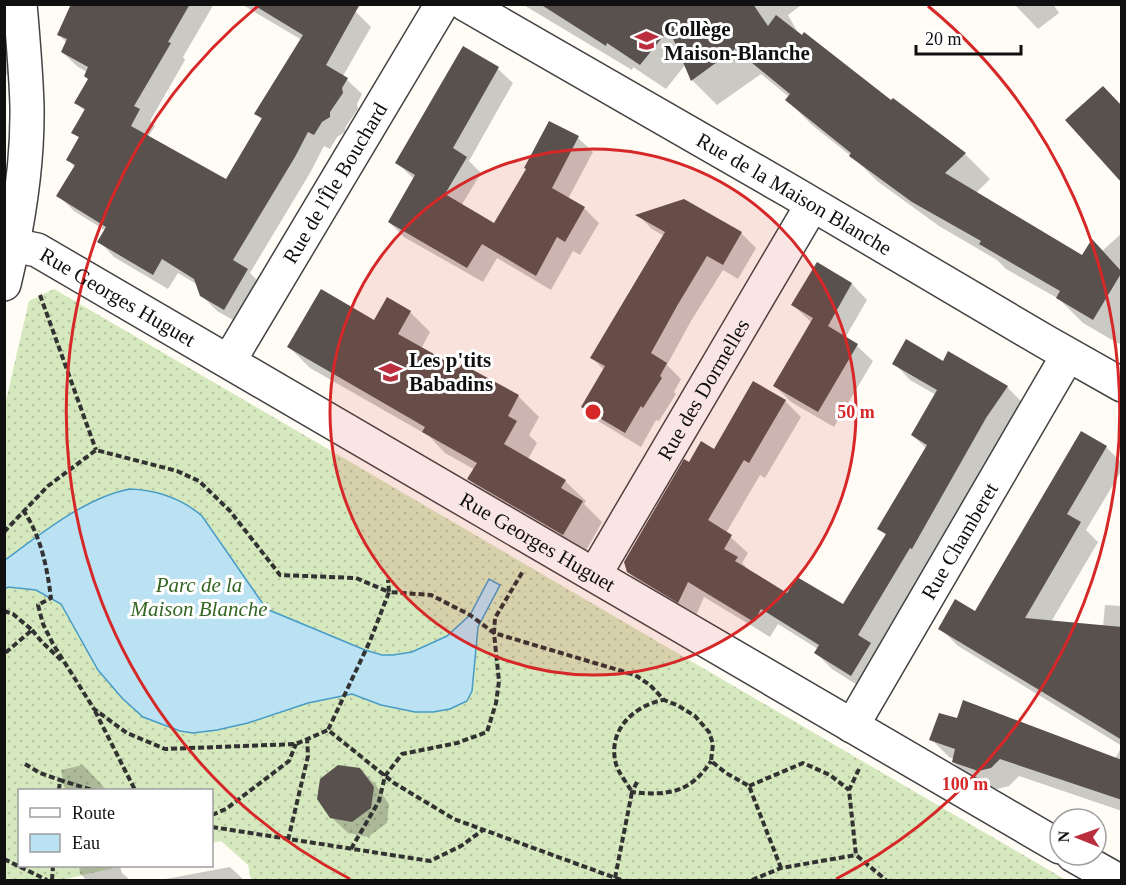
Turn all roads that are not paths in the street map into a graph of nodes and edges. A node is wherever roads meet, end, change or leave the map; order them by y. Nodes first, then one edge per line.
1 (20, 4) edge
2 (442, 4) edge
3 (465, 4) edge
4 (812, 205) junction
5 (14, 245) junction
6 (4, 284) edge
7 (1068, 355) junction
8 (229, 361) junction
9 (1122, 385) edge
10 (595, 574) junction
11 (852, 726) junction
12 (1048, 841) edge
13 (1094, 867) edge
14 (1117, 880) edge

1 - 5 street
2 - 8 street, Rue de l'Île Bouchard
3 - 4 street, Rue de la Maison Blanche
4 - 7 street, Rue de la Maison Blanche
4 - 10 street, Rue des Dormelles
5 - 6 street
5 - 8 street, Rue Georges Huguet
7 - 9 street, Rue de la Maison Blanche
7 - 11 street, Rue Chamberet
8 - 10 street, Rue Georges Huguet
10 - 11 street, Rue Georges Huguet
11 - 12 street, Rue Georges Huguet
13 - 14 street

